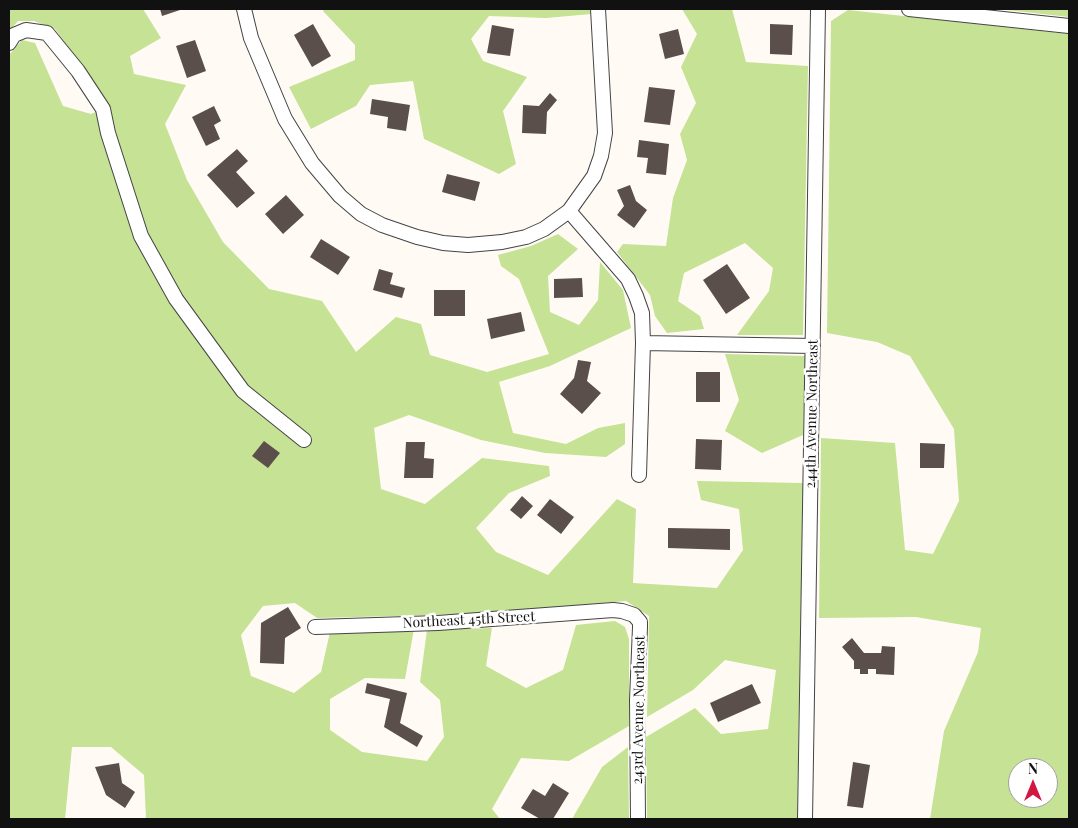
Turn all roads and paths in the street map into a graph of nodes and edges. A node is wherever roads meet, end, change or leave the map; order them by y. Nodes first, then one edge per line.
1 (244, 9) edge
2 (598, 9) edge
3 (818, 9) edge
4 (909, 9) edge
5 (1069, 26) edge
6 (9, 43) edge
7 (569, 211) junction
8 (643, 343) junction
9 (813, 346) junction
10 (304, 440) dead end
11 (639, 475) dead end
12 (622, 611) joint
13 (315, 627) dead end
14 (638, 819) edge
15 (805, 819) edge

1 - 7 street
2 - 7 street
3 - 9 street, 244th Avenue Northeast
4 - 5 street
6 - 10 street
7 - 8 street
8 - 9 street
8 - 11 street
9 - 15 street, 244th Avenue Northeast
12 - 13 street, Northeast 45th Street
12 - 14 street, 243rd Avenue Northeast

